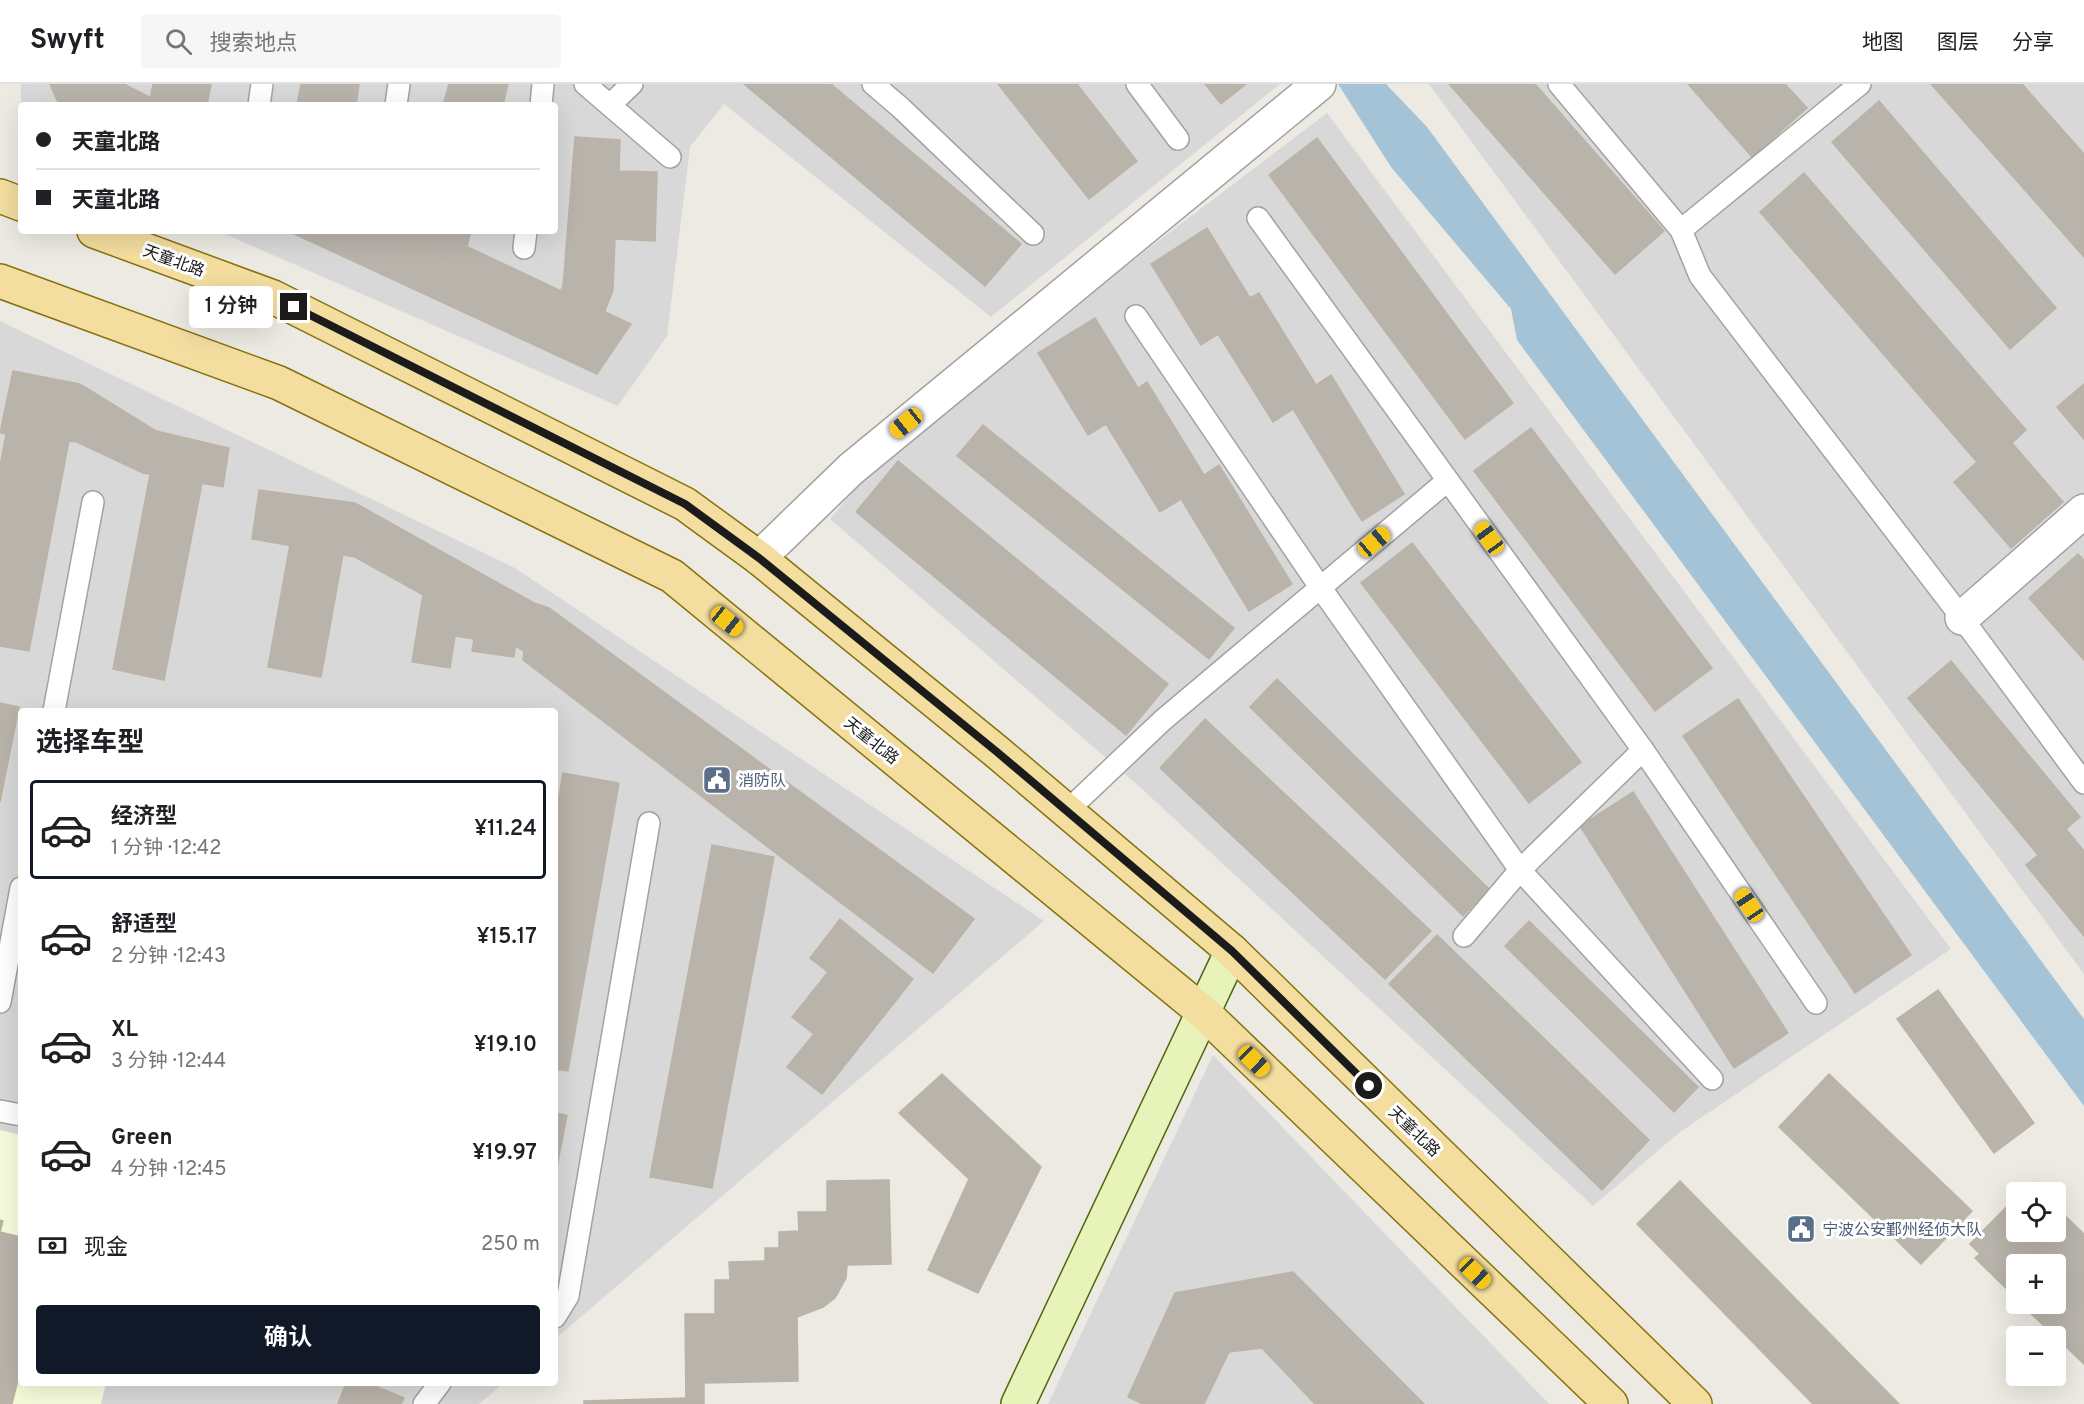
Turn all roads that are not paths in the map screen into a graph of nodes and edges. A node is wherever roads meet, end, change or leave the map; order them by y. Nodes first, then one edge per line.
1 (262, 84) edge
2 (399, 84) edge
3 (543, 84) edge
4 (585, 84) edge
5 (632, 84) edge
6 (873, 84) edge
7 (1137, 84) edge
8 (1319, 84) edge
9 (1559, 84) edge
10 (1860, 84) edge
11 (259, 102) edge
12 (396, 102) edge
13 (541, 102) edge
14 (610, 105) junction
15 (1178, 139) dead end
16 (670, 157) dead end
17 (0, 196) edge
18 (18, 203) edge
19 (1258, 218) dead end
20 (1681, 230) junction
21 (102, 234) edge
22 (1033, 234) dead end
23 (0, 281) edge
24 (1136, 316) dead end
25 (1447, 481) junction
26 (93, 502) dead end
27 (2084, 511) edge
28 (759, 558) junction
29 (1320, 587) junction
30 (1962, 618) junction
31 (55, 708) edge
32 (1643, 750) junction
33 (2084, 783) edge
34 (1067, 811) junction
35 (649, 823) dead end
36 (1520, 870) junction
37 (18, 904) edge
38 (1464, 936) dead end
39 (1232, 951) junction
40 (0, 1002) edge
41 (1816, 1003) dead end
42 (1203, 1012) junction
43 (1712, 1079) dead end
44 (0, 1111) edge
45 (18, 1114) edge
46 (558, 1312) edge
47 (438, 1386) edge
48 (424, 1404) edge
49 (1018, 1404) edge
50 (1611, 1404) edge
51 (1695, 1404) edge

1 - 11 lane
2 - 12 lane
3 - 13 lane
4 - 14 lane
5 - 14 lane
6 - 22 lane
7 - 15 lane
8 - 28 street
9 - 20 lane
10 - 20 lane
14 - 16 lane
17 - 18 main road
19 - 25 lane
20 - 30 lane
21 - 28 main road, 天童北路
23 - 42 main road, 天童北路
24 - 29 lane
25 - 29 lane
25 - 32 lane
26 - 31 lane
27 - 30 street
28 - 34 main road, 天童北路
29 - 34 lane
29 - 36 lane
30 - 33 lane
32 - 36 lane
32 - 41 lane
34 - 39 main road, 天童北路
35 - 46 lane
36 - 38 lane
36 - 43 lane
37 - 40 lane
39 - 42 street
39 - 51 main road, 天童北路
42 - 49 street
42 - 50 main road, 天童北路
44 - 45 lane
47 - 48 lane

